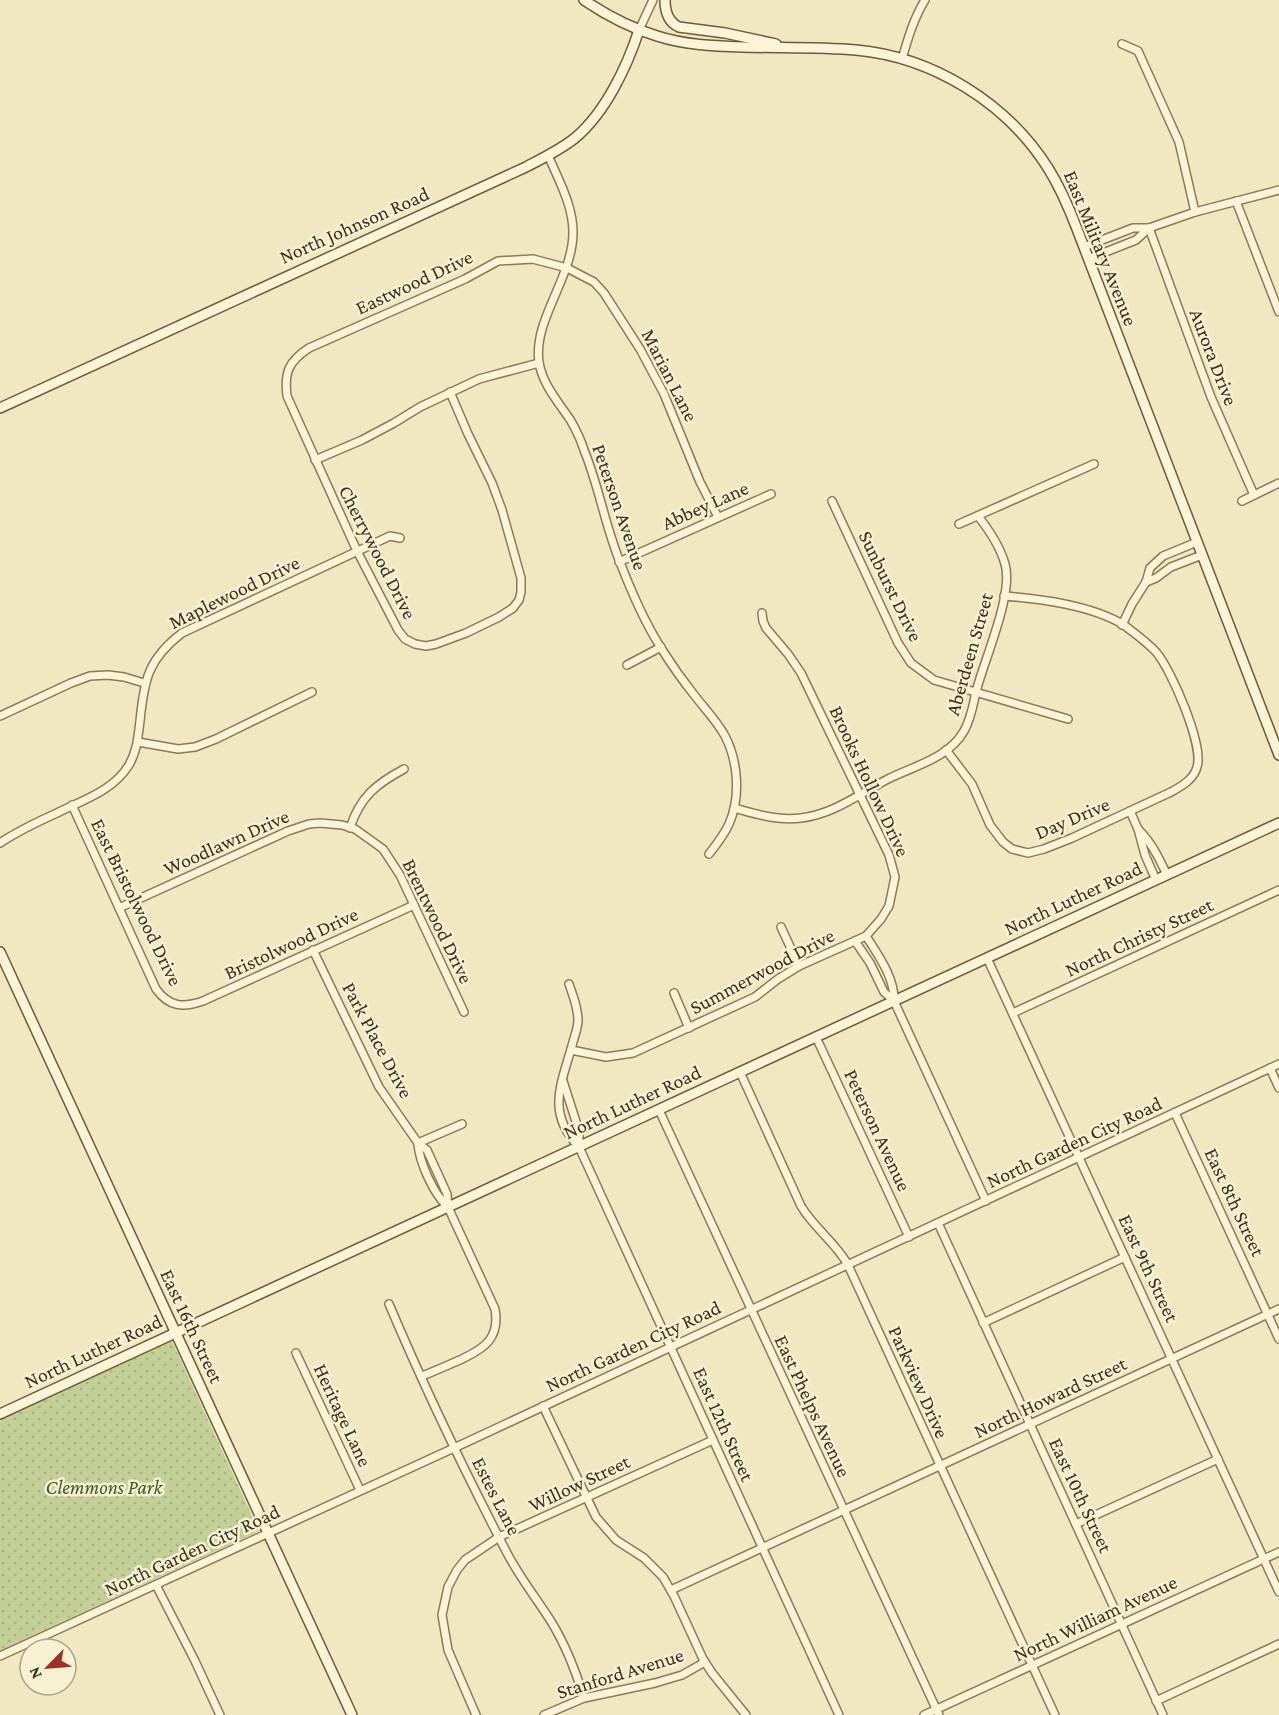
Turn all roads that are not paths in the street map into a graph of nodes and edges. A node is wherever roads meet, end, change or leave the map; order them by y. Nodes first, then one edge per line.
1 (584, 0) edge
2 (653, 0) edge
3 (665, 0) edge
4 (925, 0) edge
5 (639, 30) junction
6 (1122, 44) dead end
7 (790, 48) junction
8 (902, 59) junction
9 (548, 155) junction
10 (1279, 190) edge
11 (1236, 201) junction
12 (1195, 212) junction
13 (1149, 228) junction
14 (1084, 247) junction
15 (1088, 259) junction
16 (567, 268) junction
17 (1279, 312) edge
18 (539, 363) junction
19 (288, 371) joint
20 (450, 392) junction
21 (0, 408) edge
22 (315, 460) junction
23 (1094, 464) dead end
24 (1279, 483) edge
25 (771, 494) dead end
26 (1254, 495) junction
27 (832, 501) dead end
28 (1242, 501) dead end
29 (978, 516) junction
30 (718, 518) junction
31 (959, 524) dead end
32 (400, 538) dead end
33 (1197, 542) junction
34 (357, 551) junction
35 (1202, 555) junction
36 (619, 562) junction
37 (1146, 582) junction
38 (1004, 596) junction
39 (762, 613) dead end
40 (1122, 624) junction
41 (661, 648) junction
42 (627, 665) dead end
43 (144, 683) junction
44 (312, 692) dead end
45 (976, 692) junction
46 (0, 716) edge
47 (1068, 719) dead end
48 (138, 742) junction
49 (946, 750) junction
50 (1279, 755) edge
51 (404, 769) dead end
52 (860, 795) junction
53 (72, 806) junction
54 (734, 808) junction
55 (1130, 811) junction
56 (1279, 822) edge
57 (350, 828) junction
58 (1138, 830) junction
59 (17, 831) junction
60 (0, 836) edge
61 (0, 843) edge
62 (709, 854) dead end
63 (1167, 875) junction
64 (1156, 880) junction
65 (1279, 890) edge
66 (414, 905) junction
67 (119, 908) junction
68 (781, 927) dead end
69 (866, 936) junction
70 (855, 941) junction
71 (313, 950) junction
72 (0, 952) edge
73 (987, 958) junction
74 (799, 966) junction
75 (569, 984) dead end
76 (674, 993) dead end
77 (894, 1001) junction
78 (180, 1005) joint
79 (464, 1012) dead end
80 (1013, 1014) junction
81 (689, 1028) junction
82 (816, 1037) junction
83 (571, 1050) junction
84 (1279, 1064) edge
85 (1270, 1068) junction
86 (740, 1072) junction
87 (563, 1081) junction
88 (1279, 1088) edge
89 (659, 1110) junction
90 (1175, 1113) junction
91 (462, 1124) dead end
92 (418, 1143) junction
93 (579, 1147) junction
94 (1079, 1157) junction
95 (986, 1201) junction
96 (448, 1207) junction
97 (938, 1223) junction
98 (909, 1237) junction
99 (1125, 1257) junction
100 (848, 1265) junction
101 (389, 1304) dead end
102 (751, 1310) junction
103 (1279, 1310) edge
104 (1268, 1315) junction
105 (983, 1323) junction
106 (176, 1333) junction
107 (1279, 1339) edge
108 (670, 1347) junction
109 (296, 1353) dead end
110 (1172, 1358) junction
111 (422, 1376) junction
112 (543, 1406) junction
113 (0, 1414) edge
114 (1030, 1425) junction
115 (713, 1440) junction
116 (454, 1448) junction
117 (1218, 1459) junction
118 (940, 1467) junction
119 (360, 1490) junction
120 (587, 1498) junction
121 (844, 1511) junction
122 (1076, 1524) junction
123 (268, 1533) junction
124 (499, 1537) junction
125 (762, 1549) junction
126 (1279, 1552) edge
127 (1264, 1559) junction
128 (156, 1585) junction
129 (671, 1590) junction
130 (1279, 1592) edge
131 (1122, 1624) junction
132 (1279, 1644) edge
133 (0, 1656) edge
134 (705, 1662) junction
135 (1032, 1665) junction
136 (584, 1698) junction
137 (1156, 1701) junction
138 (938, 1712) edge
139 (220, 1715) edge
140 (352, 1715) edge
141 (476, 1715) edge
142 (544, 1715) edge
143 (746, 1715) edge
144 (839, 1715) edge
145 (924, 1715) edge
146 (1055, 1715) edge
147 (1163, 1715) edge

1 - 5 main road, East Military Avenue
2 - 5 street, North Johnson Road
3 - 7 main road
4 - 8 street
5 - 7 main road, East Military Avenue
5 - 9 main road, North Johnson Road
6 - 12 street
7 - 8 main road, East Military Avenue
8 - 14 main road, East Military Avenue
9 - 16 street, Peterson Avenue
9 - 21 main road, North Johnson Road
10 - 11 street
11 - 12 street
11 - 17 street
12 - 13 street
13 - 14 street
13 - 15 street
13 - 26 street, Aurora Drive
14 - 15 main road, East Military Avenue
15 - 33 main road, East Military Avenue
16 - 18 street, Peterson Avenue
16 - 19 street, Eastwood Drive
16 - 30 street, Marian Lane
18 - 20 street
18 - 36 street, Peterson Avenue
19 - 22 street, Cherrywood Drive
20 - 22 street
20 - 34 street, Cherrywood Drive
22 - 34 street, Cherrywood Drive
23 - 29 street
24 - 26 street
25 - 30 street, Abbey Lane
26 - 28 street
27 - 45 street, Sunburst Drive
29 - 31 street
29 - 38 street, Aberdeen Street
30 - 36 street, Abbey Lane
32 - 34 street, Maplewood Drive
33 - 35 main road, East Military Avenue
33 - 37 street
34 - 43 street, Maplewood Drive
35 - 37 street
35 - 50 main road, East Military Avenue
36 - 41 street, Peterson Avenue
37 - 40 street
38 - 40 street, Day Drive
38 - 45 street, Aberdeen Street
39 - 52 street, Brooks Hollow Drive
40 - 55 street, Day Drive
41 - 42 street
41 - 54 street, Peterson Avenue
43 - 46 street
43 - 48 street, Maplewood Drive
44 - 48 street
45 - 47 street, Sunburst Drive
45 - 49 street, Aberdeen Street
48 - 53 street, Maplewood Drive
49 - 52 street, Aberdeen Street
49 - 55 street, Day Drive
51 - 57 street
52 - 54 street, Aberdeen Street
52 - 69 street, Brooks Hollow Drive
53 - 59 street, Maplewood Drive
53 - 67 street, East Bristolwood Drive
54 - 62 street, Peterson Avenue
55 - 58 street
56 - 63 main road, North Luther Road
57 - 66 street, Brentwood Drive
57 - 67 street, Woodlawn Drive
58 - 63 street
58 - 64 street
59 - 60 street, Maplewood Drive
59 - 61 street, Maplewood Drive
63 - 64 main road, North Luther Road
64 - 73 main road, North Luther Road
65 - 80 street, North Christy Street
66 - 71 street, Bristolwood Drive
66 - 79 street, Brentwood Drive
67 - 78 street, East Bristolwood Drive
68 - 74 street
69 - 70 street, Summerwood Drive
69 - 77 street
70 - 74 street, Summerwood Drive
70 - 77 street
71 - 78 street, Bristolwood Drive
71 - 92 street, Park Place Drive
72 - 106 main road, East 16th Street
73 - 77 main road, North Luther Road
73 - 80 street, East 9th Street
74 - 81 street, Summerwood Drive
75 - 83 street, East 12th Street
76 - 81 street
77 - 82 main road, North Luther Road
77 - 95 street
80 - 94 street, East 9th Street
81 - 83 street, Summerwood Drive
82 - 86 main road, North Luther Road
82 - 98 street, Peterson Avenue
83 - 87 street, East 12th Street
84 - 85 street, North Garden City Road
85 - 88 street
85 - 90 street, North Garden City Road
86 - 89 main road, North Luther Road
86 - 100 street, Parkview Drive
87 - 93 street, East 12th Street
87 - 93 street, East 12th Street
89 - 93 main road, North Luther Road
89 - 102 street, East Phelps Avenue
90 - 94 street, North Garden City Road
90 - 104 street, East 8th Street
91 - 92 street
92 - 96 street, Park Place Drive
93 - 96 main road, North Luther Road
93 - 108 street, East 12th Street
94 - 95 street, North Garden City Road
94 - 99 street, East 9th Street
95 - 97 street, North Garden City Road
96 - 106 main road, North Luther Road
96 - 111 street, Park Place Drive
97 - 98 street, North Garden City Road
97 - 105 street, East 10th Street
98 - 100 street, North Garden City Road
99 - 105 street
99 - 110 street, East 9th Street
100 - 102 street, North Garden City Road
100 - 118 street, Parkview Drive
101 - 111 street, Estes Lane
102 - 108 street, North Garden City Road
102 - 121 street, East Phelps Avenue
103 - 104 street, North Howard Street
104 - 107 street, East 8th Street
104 - 110 street, North Howard Street
105 - 114 street, East 10th Street
106 - 113 main road, North Luther Road
106 - 123 main road, East 16th Street
108 - 112 street, North Garden City Road
108 - 115 street, East 12th Street
109 - 119 street, Heritage Lane
110 - 114 street, North Howard Street
110 - 117 street, East 9th Street
111 - 116 street, Estes Lane
112 - 116 street, North Garden City Road
112 - 120 street
114 - 118 street, North Howard Street
114 - 122 street, East 10th Street
115 - 120 street, Willow Street
115 - 125 street, East 12th Street
116 - 119 street, North Garden City Road
116 - 124 street, Estes Lane
117 - 122 street
117 - 127 street, East 9th Street
118 - 121 street, North Howard Street
118 - 135 street, Parkview Drive
119 - 123 street, North Garden City Road
120 - 124 street, Willow Street
120 - 129 street
121 - 125 street, North Howard Street
121 - 138 street, East Phelps Avenue
122 - 131 street, East 10th Street
123 - 128 street, North Garden City Road
123 - 140 main road, East 16th Street
124 - 136 street, Estes Lane
124 - 141 street, Willow Street
125 - 129 street, North Howard Street
125 - 144 street, East 12th Street
126 - 127 street, North William Avenue
127 - 130 street, East 9th Street
127 - 131 street, North William Avenue
128 - 133 street, North Garden City Road
128 - 139 street
129 - 134 street
131 - 135 street, North William Avenue
131 - 137 street, East 10th Street
132 - 137 street
134 - 136 street, Stanford Avenue
134 - 143 street
135 - 138 street, North William Avenue
135 - 146 street, Parkview Drive
136 - 142 street, Stanford Avenue
137 - 147 street, East 10th Street
138 - 145 street, North William Avenue

